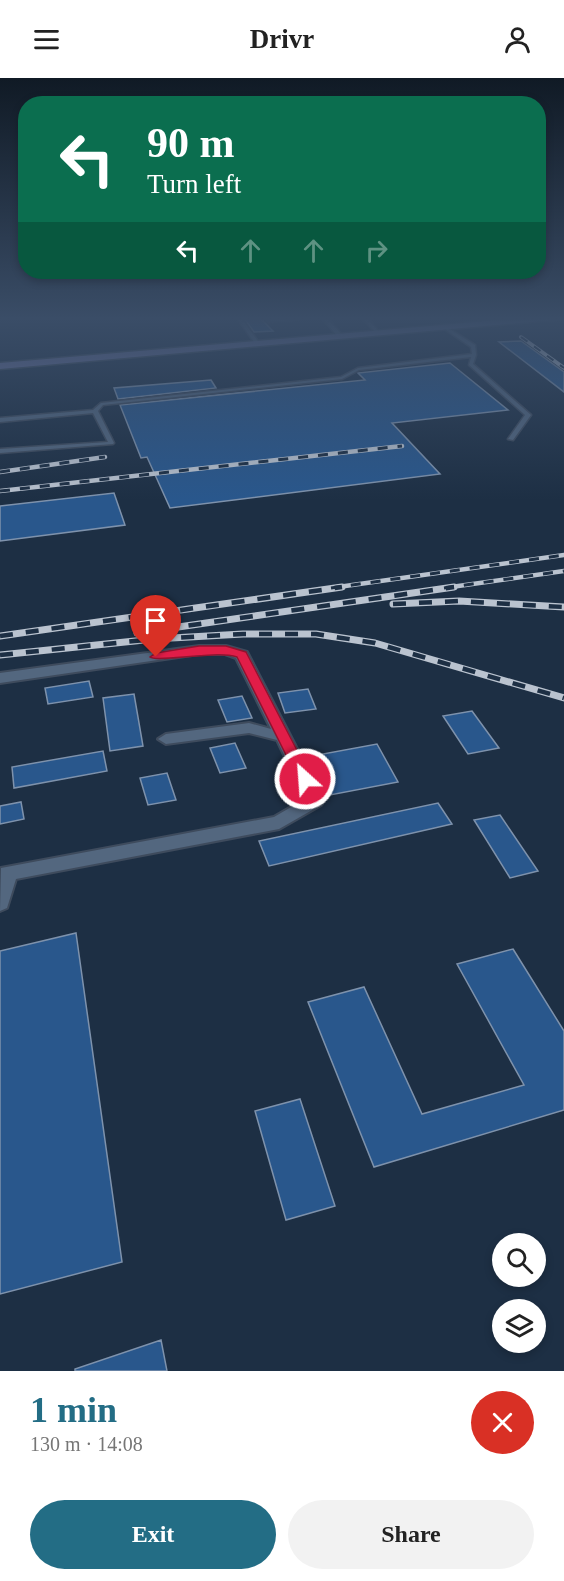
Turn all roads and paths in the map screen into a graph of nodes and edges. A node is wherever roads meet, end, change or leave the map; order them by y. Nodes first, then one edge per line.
1 (339, 378) edge
2 (487, 378) edge
3 (95, 411) junction
4 (0, 420) edge
5 (511, 439) dead end
6 (0, 451) edge
7 (0, 678) edge
8 (284, 737) junction
9 (166, 739) dead end
10 (0, 903) edge

1 - 3 lane
2 - 5 lane
3 - 4 lane
3 - 6 lane
7 - 8 street
8 - 9 street
8 - 10 street

